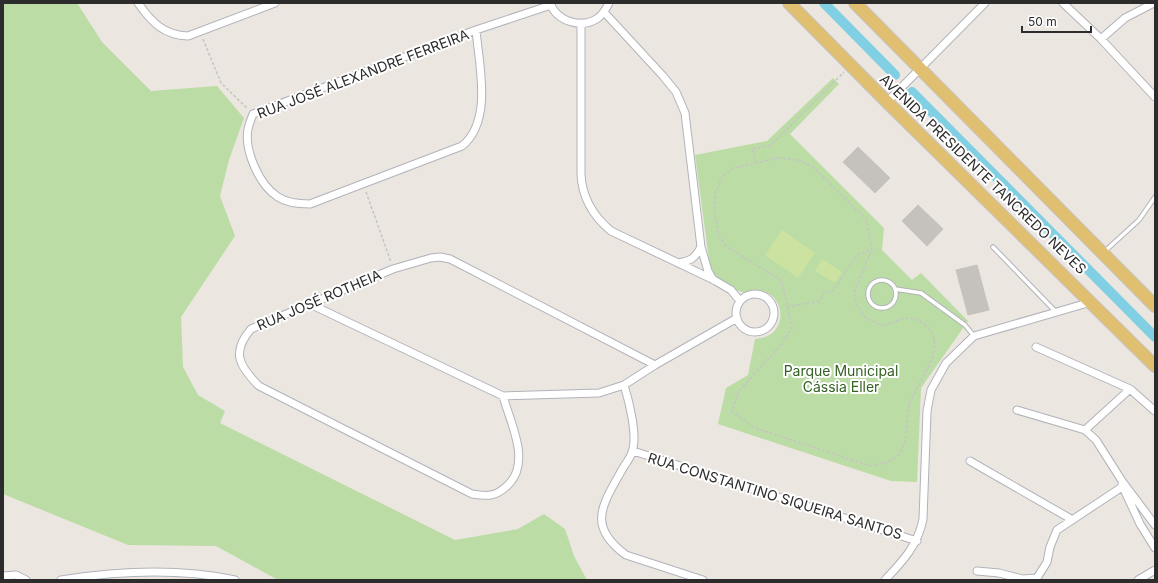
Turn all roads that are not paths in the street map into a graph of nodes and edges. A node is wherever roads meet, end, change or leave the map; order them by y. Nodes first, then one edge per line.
1 (138, 3) edge
2 (275, 3) edge
3 (609, 3) edge
4 (789, 3) edge
5 (855, 3) edge
6 (985, 3) edge
7 (1063, 3) edge
8 (1154, 3) edge
9 (551, 4) edge
10 (604, 12) junction
11 (581, 23) junction
12 (476, 30) junction
13 (1101, 39) junction
14 (921, 68) junction
15 (1155, 96) edge
16 (887, 102) junction
17 (1155, 197) edge
18 (701, 247) junction
19 (993, 247) dead end
20 (1103, 253) junction
21 (678, 263) junction
22 (714, 280) junction
23 (895, 289) junction
24 (1153, 300) edge
25 (740, 301) junction
26 (1092, 302) junction
27 (310, 304) junction
28 (1057, 312) junction
29 (737, 318) junction
30 (974, 336) junction
31 (1036, 347) dead end
32 (655, 365) junction
33 (1155, 366) edge
34 (624, 385) junction
35 (1130, 389) junction
36 (502, 396) junction
37 (1017, 410) dead end
38 (1155, 411) edge
39 (1085, 430) junction
40 (633, 451) junction
41 (970, 461) dead end
42 (1123, 484) junction
43 (1071, 519) junction
44 (1155, 525) edge
45 (917, 541) junction
46 (1155, 548) edge
47 (1155, 570) edge
48 (977, 571) dead end
49 (3, 576) edge
50 (26, 580) edge
51 (61, 580) edge
52 (235, 580) edge
53 (703, 580) edge
54 (885, 580) edge
55 (1138, 580) edge

1 - 2 street
3 - 10 street
4 - 16 main road, AVENIDA PRESIDENTE TANCREDO NEVES
5 - 14 main road, AVENIDA PRESIDENTE TANCREDO NEVES
6 - 14 street
7 - 13 street
8 - 13 street
9 - 11 street
9 - 12 street, RUA JOSÉ ALEXANDRE FERREIRA
10 - 11 street
10 - 18 street
11 - 21 street
12 - 12 street, RUA JOSÉ ALEXANDRE FERREIRA
13 - 15 street
14 - 16 street
14 - 20 main road, AVENIDA PRESIDENTE TANCREDO NEVES
16 - 26 main road, AVENIDA PRESIDENTE TANCREDO NEVES
17 - 20 lane
18 - 21 street
18 - 22 street
19 - 28 lane
20 - 24 main road, AVENIDA PRESIDENTE TANCREDO NEVES
21 - 22 street
22 - 25 street
23 - 23 lane
23 - 30 lane
25 - 29 street
25 - 29 street
26 - 28 street, RUA CONSTANTINO SIQUEIRA SANTOS
26 - 33 main road, AVENIDA PRESIDENTE TANCREDO NEVES
27 - 32 street, RUA JOSÉ ROTHEIA
27 - 36 street
27 - 36 street, RUA JOSÉ ROTHEIA
28 - 30 street, RUA CONSTANTINO SIQUEIRA SANTOS
29 - 32 street
30 - 45 street, RUA CONSTANTINO SIQUEIRA SANTOS
31 - 35 street
32 - 34 street
34 - 36 street
34 - 40 street, RUA CONSTANTINO SIQUEIRA SANTOS
35 - 38 street
35 - 39 street
37 - 39 street
39 - 42 street
40 - 45 street, RUA CONSTANTINO SIQUEIRA SANTOS
40 - 53 street, RUA CONSTANTINO SIQUEIRA SANTOS
41 - 43 street
42 - 43 street
42 - 44 street
42 - 46 street
43 - 48 street
45 - 54 street, RUA CONSTANTINO SIQUEIRA SANTOS
47 - 55 street
49 - 50 street
51 - 52 street

